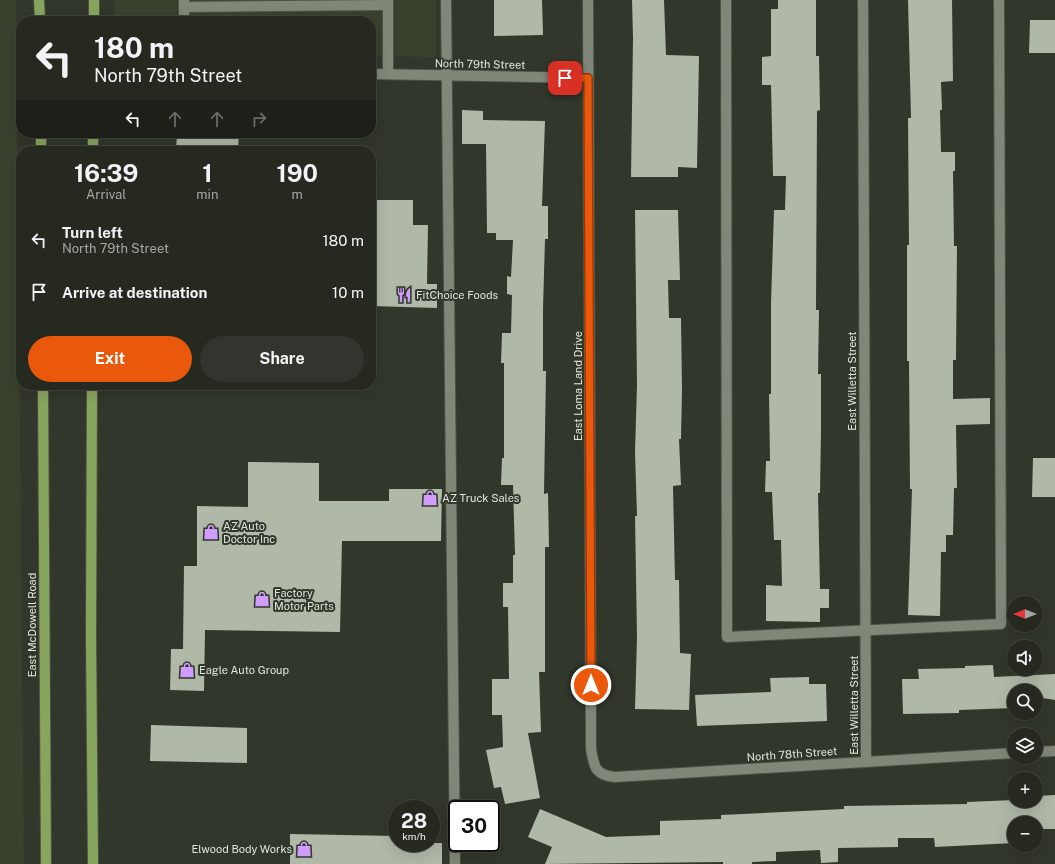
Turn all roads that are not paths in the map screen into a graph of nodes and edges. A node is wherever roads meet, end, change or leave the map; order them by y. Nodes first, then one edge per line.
1 (40, 0) edge
2 (94, 0) edge
3 (446, 0) edge
4 (588, 0) edge
5 (726, 0) edge
6 (863, 0) edge
7 (998, 0) edge
8 (388, 2) edge
9 (322, 3) edge
10 (343, 3) edge
11 (184, 4) edge
12 (40, 16) edge
13 (94, 16) edge
14 (184, 16) edge
15 (376, 74) edge
16 (388, 74) junction
17 (446, 75) junction
18 (588, 78) junction
19 (43, 390) edge
20 (92, 390) edge
21 (866, 630) junction
22 (1055, 751) edge
23 (1043, 752) edge
24 (1007, 753) edge
25 (866, 761) junction
26 (597, 771) joint
27 (46, 864) edge
28 (93, 864) edge
29 (455, 864) edge

1 - 12 main road
2 - 13 main road
3 - 17 street
4 - 18 street, East Loma Land Drive
5 - 21 street
6 - 21 street, East Willetta Street
7 - 21 street
8 - 10 street
8 - 16 street
9 - 10 street
9 - 11 street
11 - 14 street
15 - 16 street, North 79th Street
16 - 17 street, North 79th Street
17 - 18 street, North 79th Street
17 - 29 street
18 - 26 street, East Loma Land Drive
19 - 27 main road, East McDowell Road
20 - 28 main road
21 - 25 street, East Willetta Street
22 - 23 street
24 - 25 street, North 78th Street
25 - 26 street, North 78th Street

